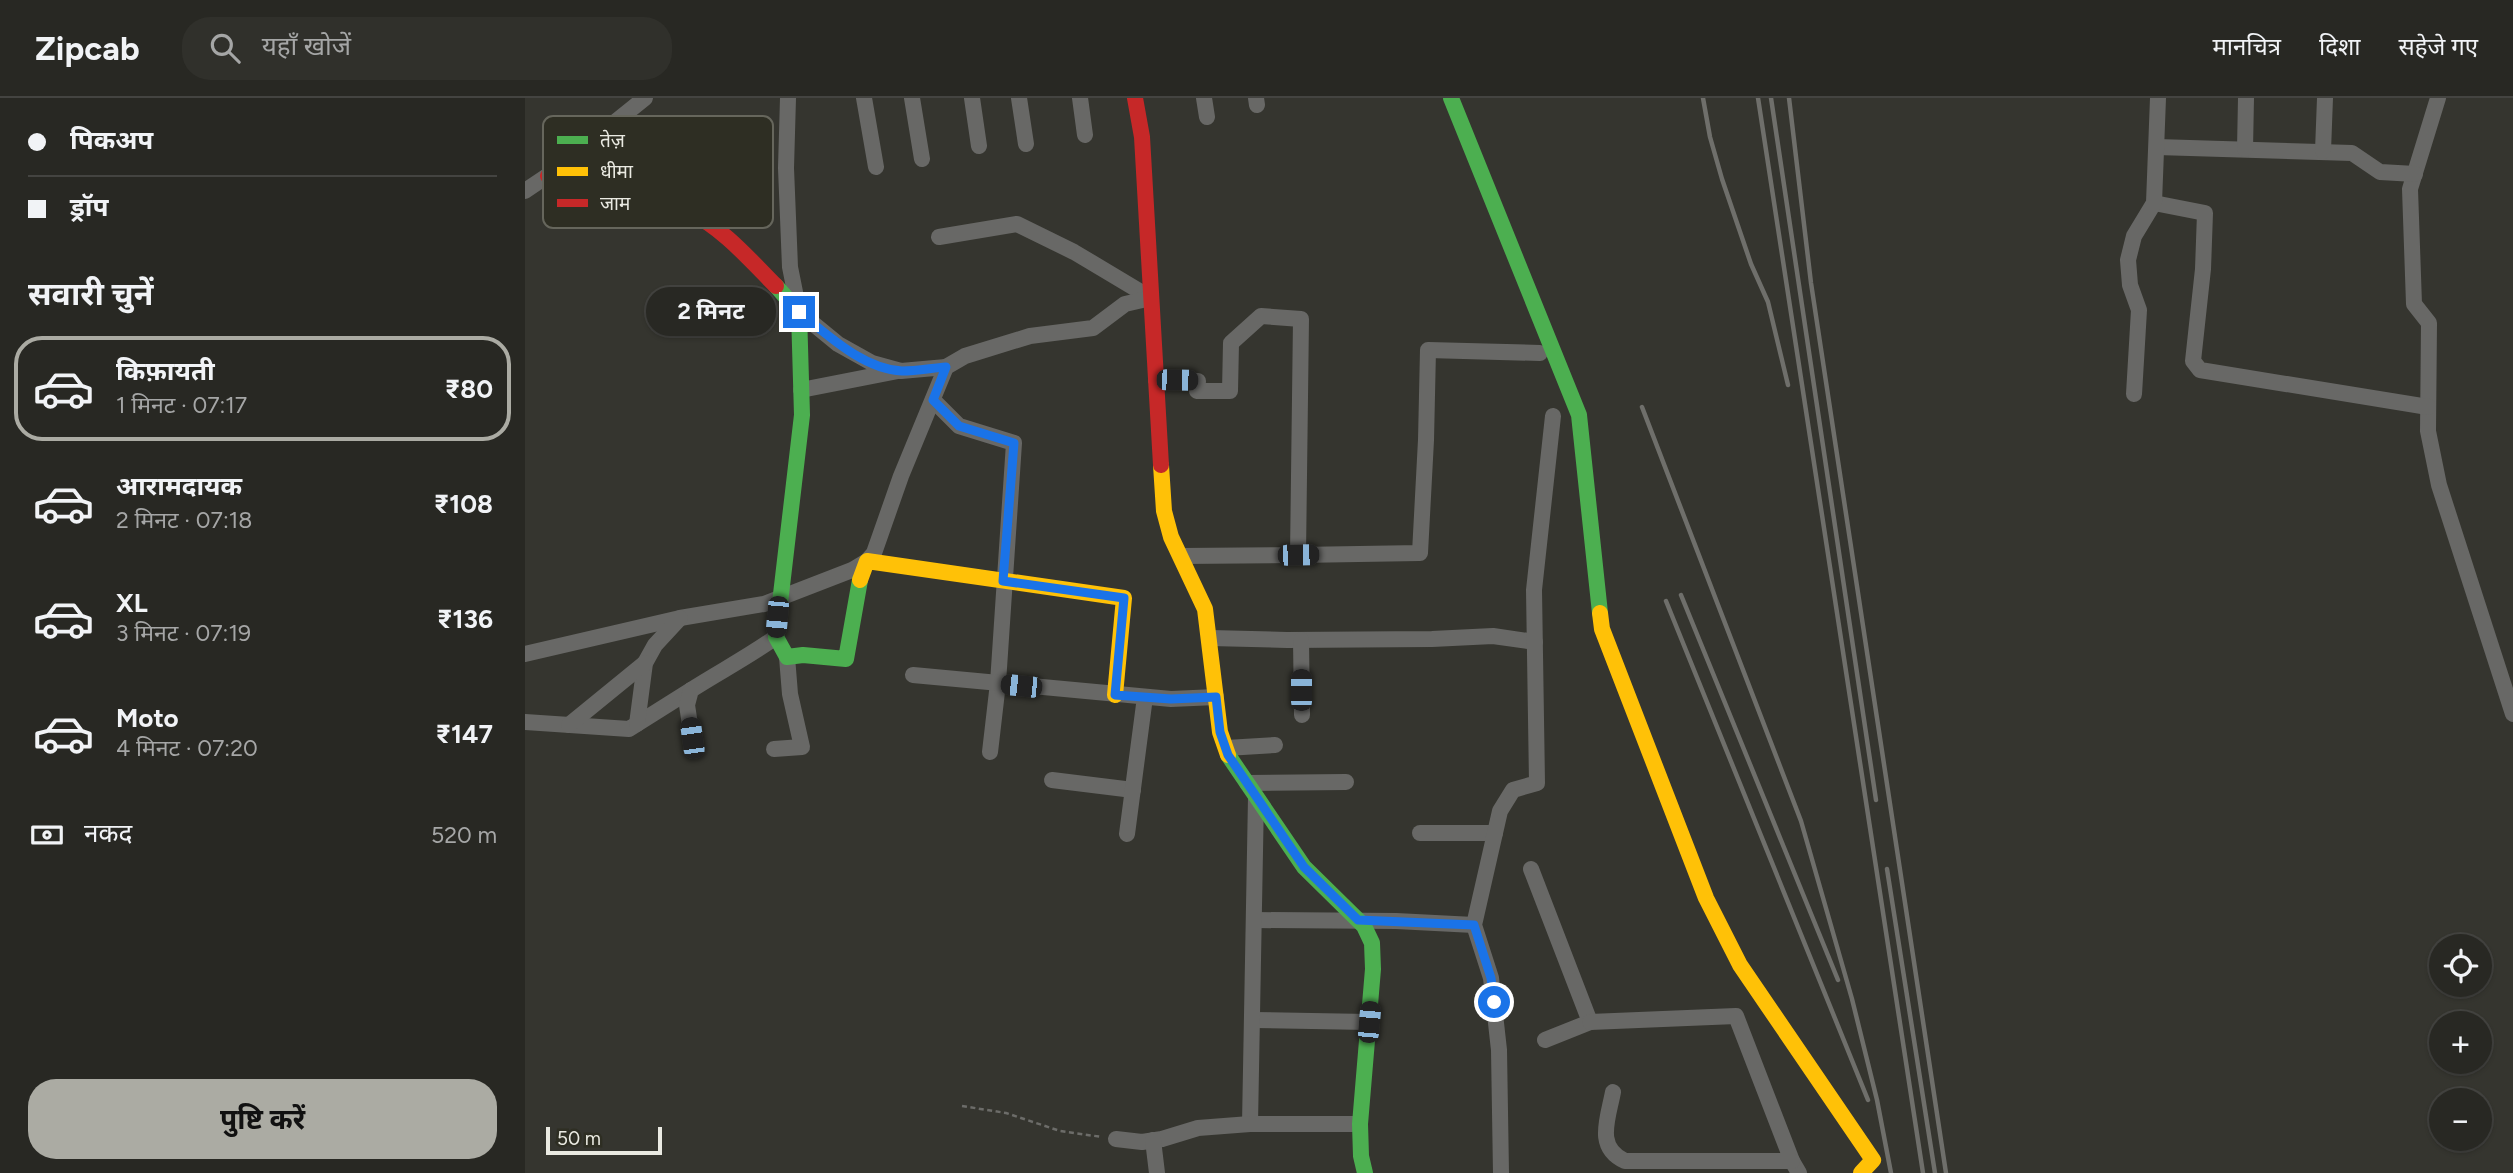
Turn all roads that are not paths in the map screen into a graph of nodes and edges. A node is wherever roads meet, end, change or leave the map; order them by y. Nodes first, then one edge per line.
1 (645, 98) edge
2 (787, 98) edge
3 (864, 98) edge
4 (912, 98) edge
5 (972, 98) edge
6 (1019, 98) edge
7 (1080, 98) edge
8 (1135, 98) edge
9 (1204, 98) edge
10 (1451, 98) edge
11 (2158, 98) edge
12 (2246, 98) edge
13 (2325, 98) edge
14 (2438, 98) edge
15 (623, 116) edge
16 (1207, 117) dead end
17 (1085, 135) dead end
18 (1026, 144) dead end
19 (979, 146) dead end
20 (2157, 147) junction
21 (2245, 149) junction
22 (2323, 150) junction
23 (922, 159) dead end
24 (876, 167) dead end
25 (2415, 174) junction
26 (543, 179) edge
27 (525, 191) edge
28 (2154, 204) junction
29 (713, 228) edge
30 (939, 237) dead end
31 (1151, 298) junction
32 (799, 312) junction
33 (1540, 352) dead end
34 (946, 367) junction
35 (901, 371) junction
36 (1156, 380) junction
37 (801, 390) junction
38 (2134, 394) dead end
39 (933, 400) junction
40 (2428, 407) junction
41 (1553, 416) dead end
42 (1298, 555) junction
43 (1181, 556) junction
44 (867, 561) junction
45 (1003, 581) junction
46 (779, 598) junction
47 (680, 618) junction
48 (776, 637) junction
49 (1210, 638) junction
50 (1301, 640) junction
51 (1535, 642) junction
52 (525, 654) edge
53 (787, 657) junction
54 (645, 663) junction
55 (913, 675) dead end
56 (998, 683) junction
57 (691, 690) junction
58 (1115, 695) junction
59 (1145, 697) junction
60 (1216, 697) junction
61 (2513, 714) edge
62 (1302, 715) dead end
63 (525, 722) edge
64 (637, 724) junction
65 (569, 725) junction
66 (692, 738) dead end
67 (1275, 745) dead end
68 (1226, 748) junction
69 (774, 749) dead end
70 (990, 752) dead end
71 (1052, 780) dead end
72 (1346, 782) dead end
73 (1247, 783) junction
74 (1133, 790) junction
75 (1256, 797) junction
76 (1420, 833) dead end
77 (1495, 833) junction
78 (1127, 834) dead end
79 (1531, 869) dead end
80 (1254, 920) junction
81 (1358, 920) junction
82 (1474, 925) junction
83 (1253, 1020) junction
84 (1369, 1022) junction
85 (1590, 1022) junction
86 (1545, 1040) dead end
87 (1613, 1093) dead end
88 (1250, 1124) junction
89 (1360, 1124) junction
90 (1116, 1139) road end
91 (1153, 1140) junction
92 (1795, 1167) edge
93 (1157, 1173) edge
94 (1365, 1173) edge
95 (1501, 1173) edge
96 (1861, 1173) edge

1 - 15 street
2 - 32 street
3 - 24 street
4 - 23 street
5 - 19 street
6 - 18 street
7 - 17 street
8 - 31 street
9 - 16 street
10 - 96 street
11 - 20 street
12 - 21 street
13 - 22 street
14 - 25 street
20 - 21 street
20 - 28 street
21 - 22 street
22 - 25 street
25 - 40 street
26 - 27 street
28 - 38 street
28 - 40 street
29 - 32 street
30 - 31 street
31 - 34 street
31 - 36 street
32 - 35 street
32 - 37 street
33 - 42 street
34 - 35 street
34 - 39 street
35 - 37 street
36 - 42 street
36 - 43 street
37 - 46 street
39 - 44 street
39 - 45 street
40 - 61 street
41 - 51 street
42 - 43 street
43 - 49 street
44 - 45 street
44 - 46 street
44 - 53 street
45 - 56 street
45 - 58 street
46 - 47 street
46 - 48 street
47 - 52 street
47 - 54 street
48 - 53 street
48 - 57 street
49 - 50 street
49 - 60 street
50 - 51 street
50 - 62 street
51 - 77 street
53 - 69 street
54 - 64 street
54 - 65 street
55 - 56 street
56 - 58 street
56 - 70 street
57 - 64 street
57 - 66 street
58 - 59 street
59 - 60 street
59 - 74 street
60 - 68 street
63 - 65 street
64 - 65 street
67 - 68 street
68 - 73 street
71 - 74 street
72 - 73 street
73 - 75 street
74 - 78 street
75 - 80 street
75 - 81 street
76 - 77 street
77 - 82 street
79 - 85 street
80 - 81 street
80 - 83 street
81 - 82 street
81 - 84 street
82 - 95 street
83 - 84 street
83 - 88 street
84 - 89 street
85 - 86 street
85 - 92 street
87 - 92 street
88 - 89 street
88 - 91 street
89 - 94 street
90 - 91 street
91 - 93 street

